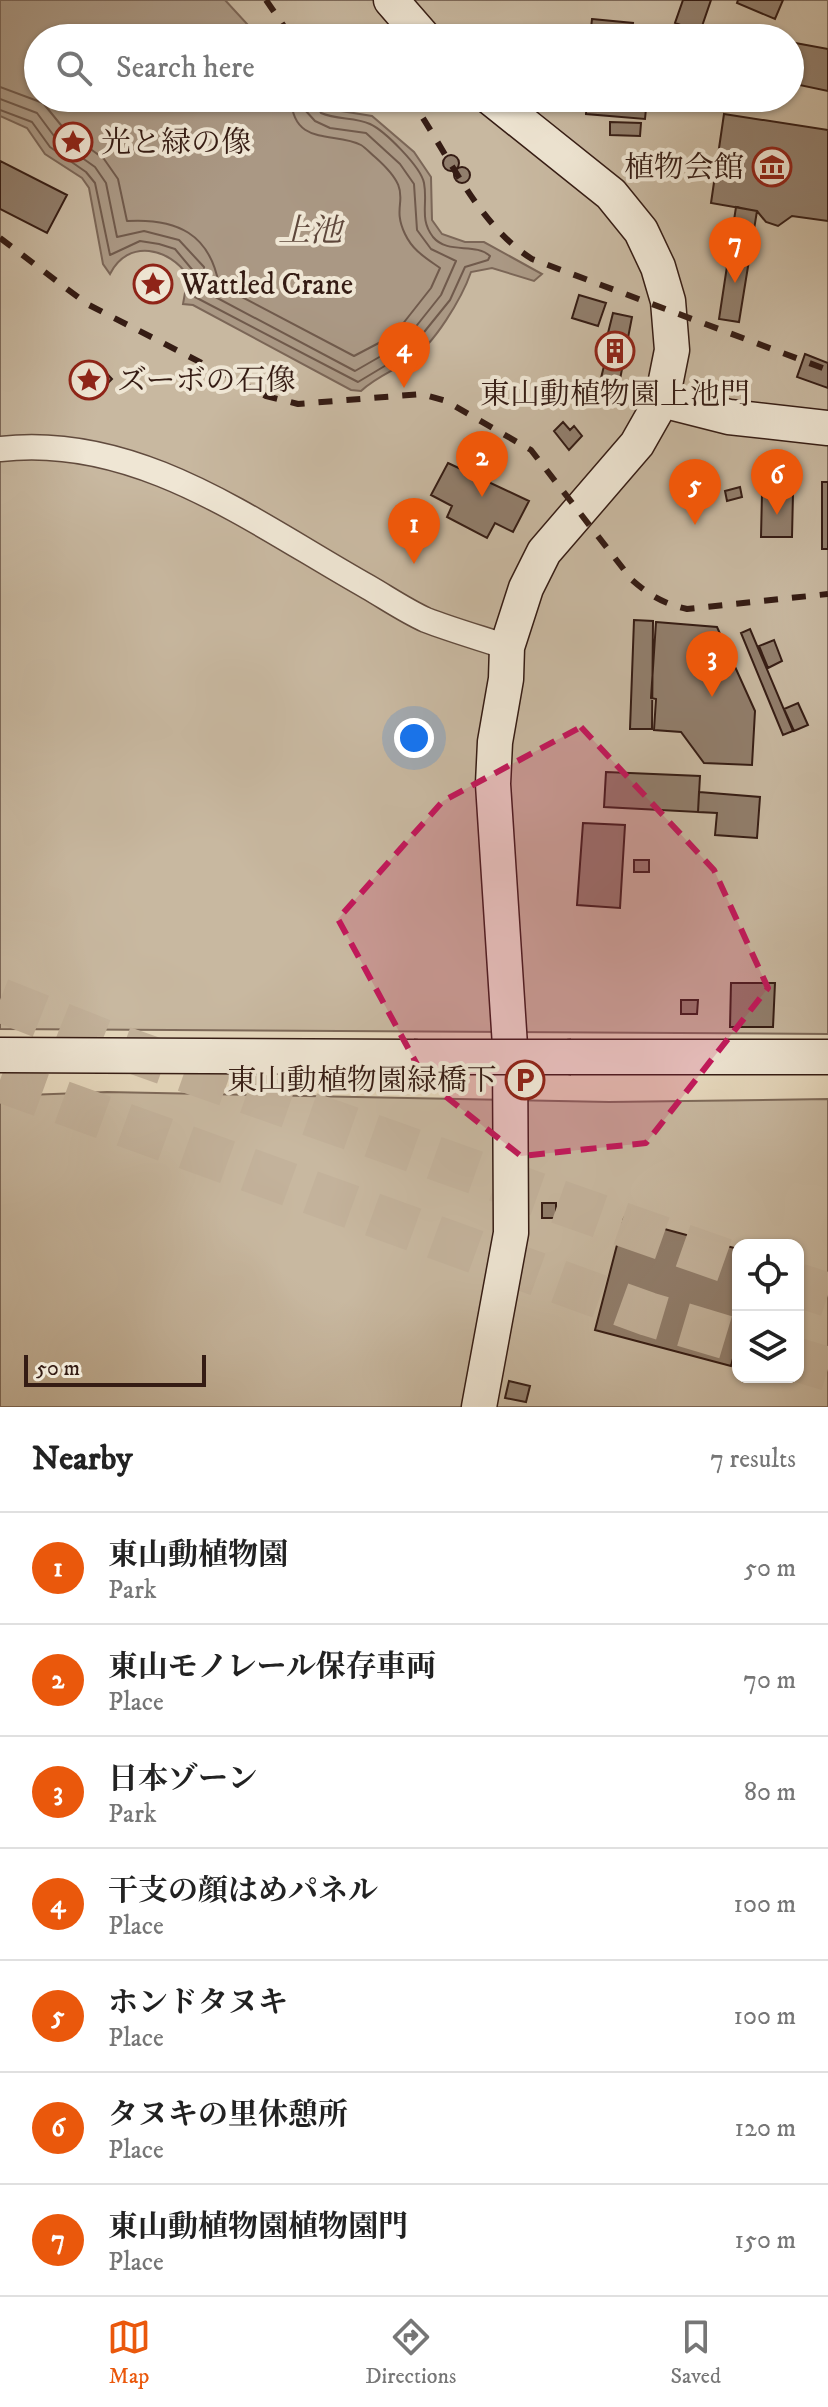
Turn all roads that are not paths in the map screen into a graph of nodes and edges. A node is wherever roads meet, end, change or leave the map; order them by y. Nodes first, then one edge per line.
1 (391, 0) edge
2 (412, 24) edge
3 (508, 112) edge
4 (662, 400) junction
5 (828, 428) edge
6 (0, 449) edge
7 (507, 647) junction
8 (0, 1055) edge
9 (828, 1057) edge
10 (479, 1407) edge

1 - 2 street
3 - 4 street
4 - 5 street
4 - 7 street
6 - 7 street
7 - 10 street
8 - 9 street, bridge

